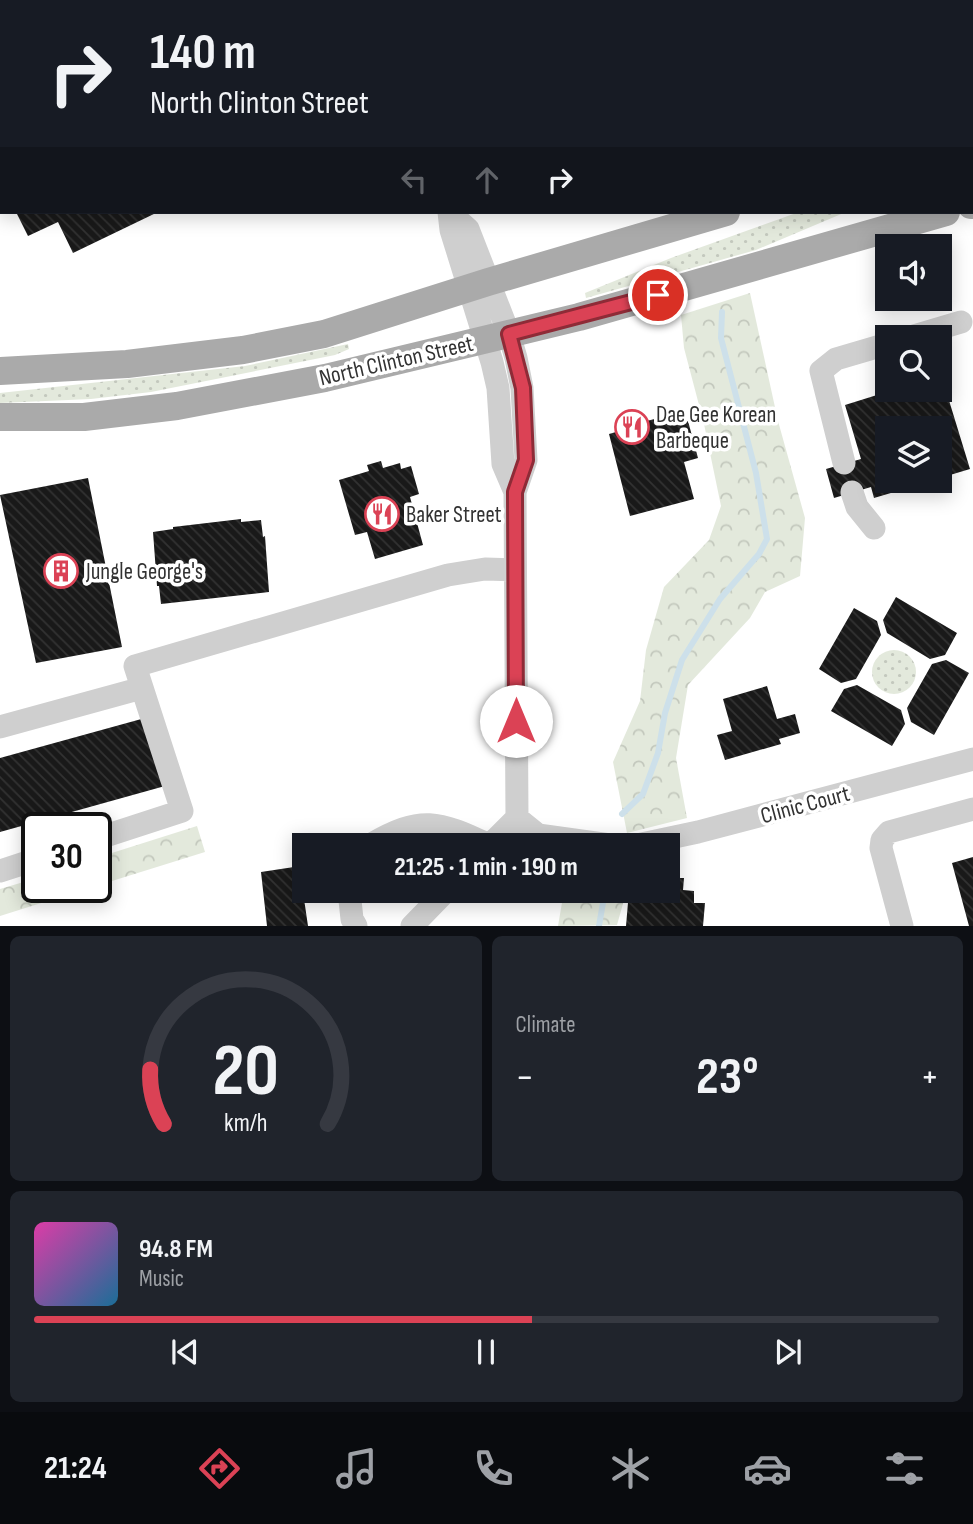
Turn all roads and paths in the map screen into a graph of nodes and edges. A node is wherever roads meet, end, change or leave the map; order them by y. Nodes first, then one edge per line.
1 (451, 214) edge
2 (719, 214) edge
3 (939, 214) edge
4 (478, 285) junction
5 (961, 322) dead end
6 (951, 325) edge
7 (497, 337) junction
8 (875, 348) edge
9 (0, 371) edge
10 (6, 419) edge
11 (844, 464) dead end
12 (852, 492) dead end
13 (874, 528) dead end
14 (515, 570) junction
15 (142, 688) junction
16 (0, 727) edge
17 (973, 760) edge
18 (973, 809) edge
19 (517, 818) junction
20 (392, 833) edge
21 (462, 833) edge
22 (502, 833) edge
23 (536, 833) edge
24 (112, 834) edge
25 (680, 836) edge
26 (21, 864) edge
27 (0, 871) edge
28 (350, 903) edge
29 (434, 903) edge
30 (356, 926) edge
31 (412, 926) edge
32 (902, 926) edge

1 - 4 street
2 - 4 main road, North Clinton Street
3 - 7 main road, North Clinton Street
4 - 7 street
4 - 9 main road, North Clinton Street
5 - 6 street
7 - 10 main road, North Clinton Street
7 - 14 street
8 - 11 street
12 - 13 street
14 - 15 street
14 - 19 street
15 - 16 street
15 - 24 street
17 - 25 street, Clinic Court
18 - 32 street
19 - 22 street
19 - 23 street
20 - 21 street
26 - 27 street
28 - 30 street
29 - 31 street

